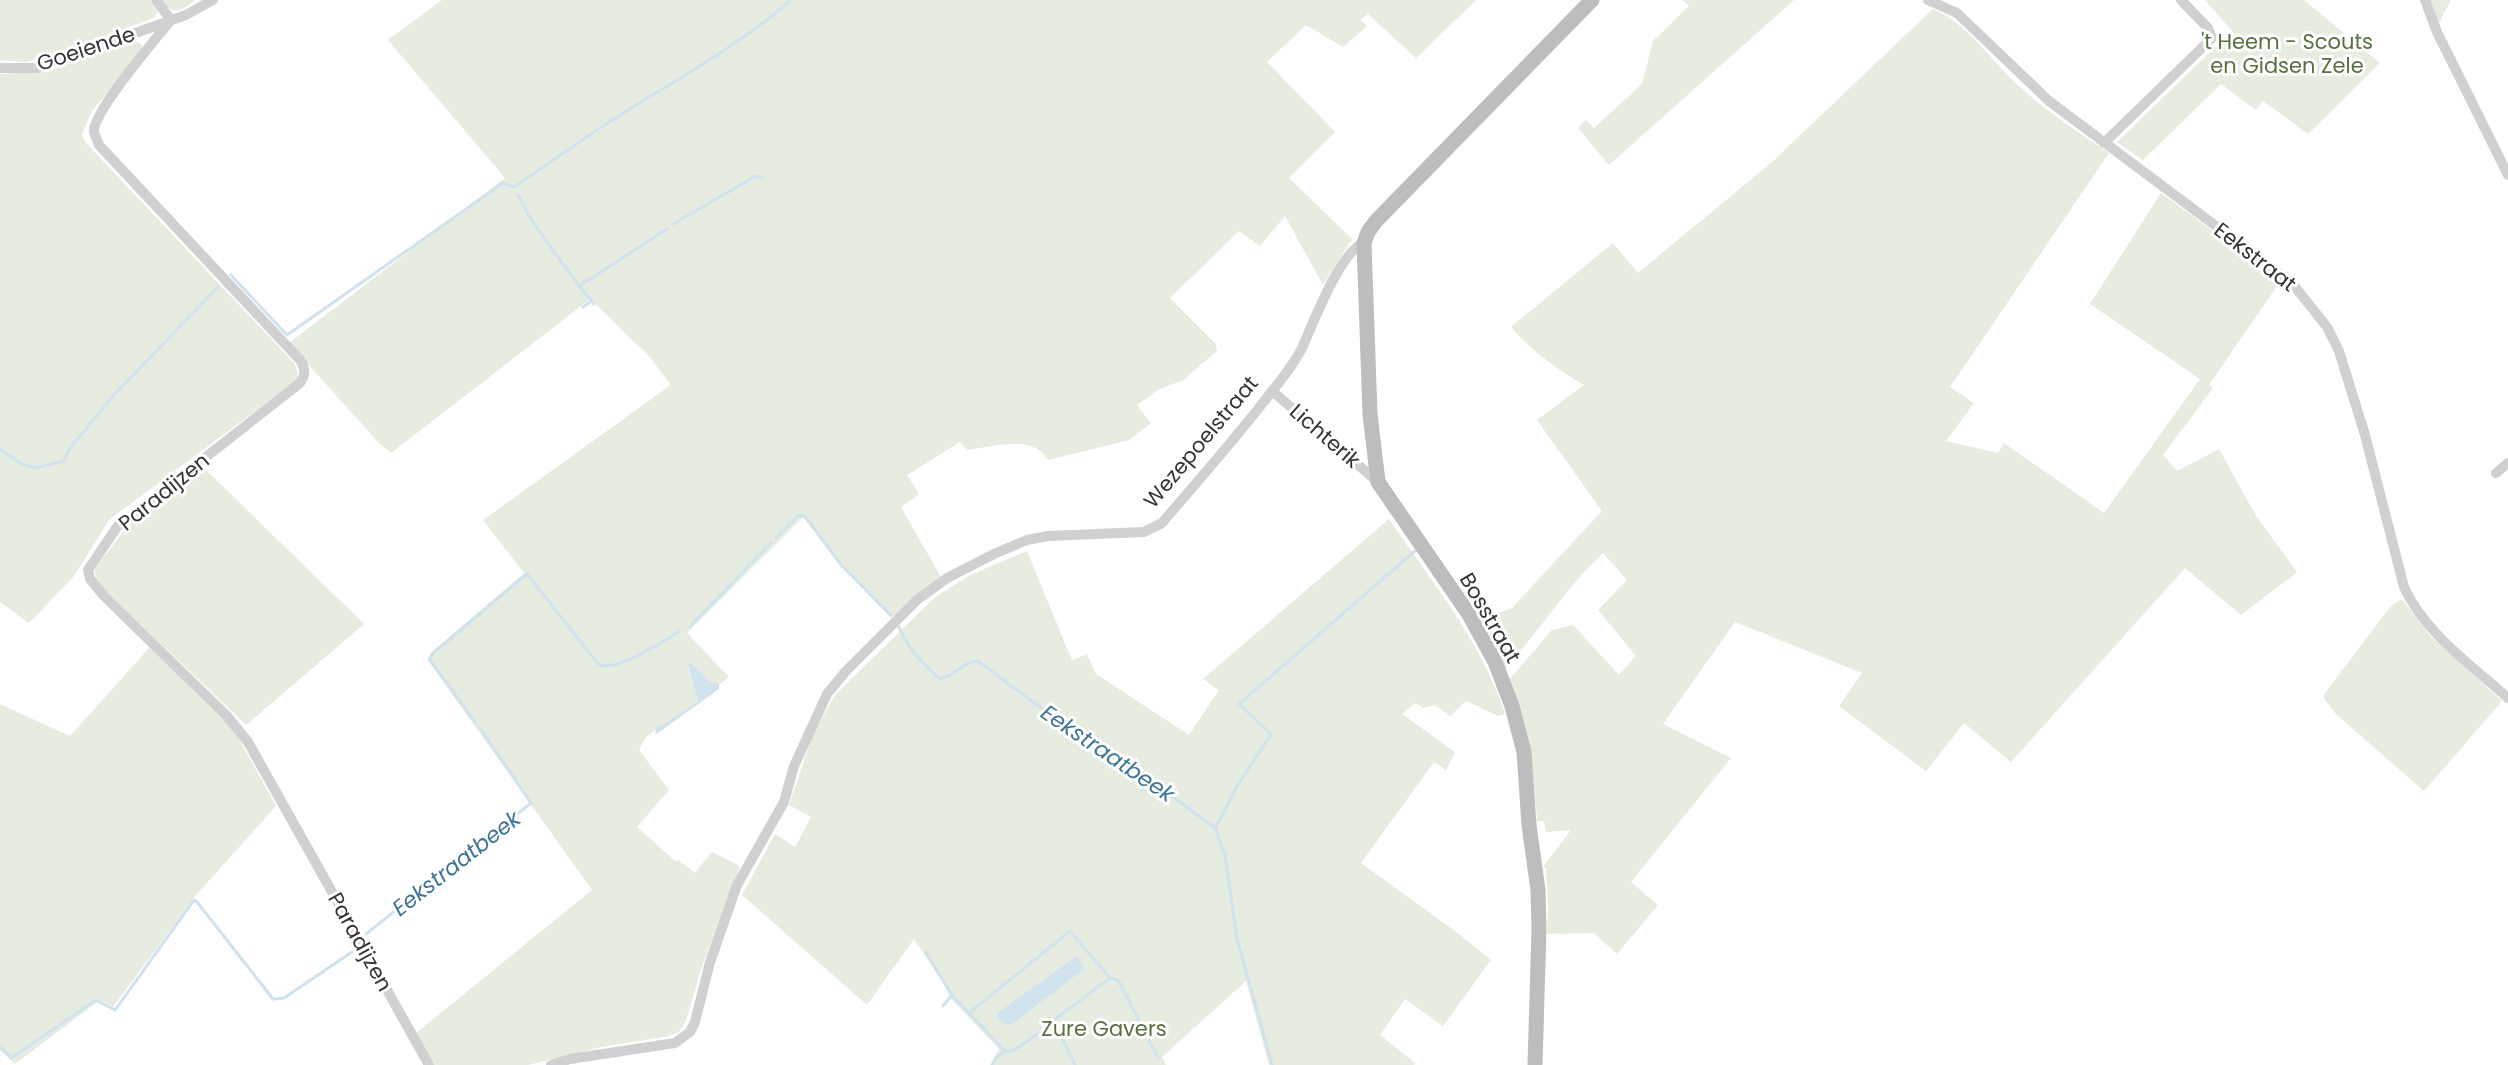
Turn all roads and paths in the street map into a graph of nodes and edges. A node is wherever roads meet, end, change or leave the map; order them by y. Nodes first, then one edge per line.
1 (156, 0) edge
2 (213, 0) edge
3 (1592, 0) edge
4 (1928, 0) edge
5 (2181, 0) edge
6 (2425, 0) edge
7 (171, 20) junction
8 (0, 68) edge
9 (2104, 143) junction
10 (2508, 175) edge
11 (1364, 243) junction
12 (1272, 391) junction
13 (2508, 463) edge
14 (2496, 473) dead end
15 (1378, 482) junction
16 (2508, 698) edge
17 (571, 1062) edge
18 (429, 1065) edge
19 (551, 1065) edge
20 (1535, 1065) edge

1 - 7 street
2 - 7 street, Goeiende
3 - 11 street, Wezepoelstraat
4 - 9 street, Eekstraat
5 - 9 street
6 - 10 street
7 - 8 street, Goeiende
7 - 18 street, Paradijzen
9 - 16 street, Eekstraat
11 - 12 street, Wezepoelstraat
11 - 15 street, Bosstraat
12 - 15 street, Lichterik
12 - 17 street, Wezepoelstraat
13 - 14 street
15 - 20 street, Bosstraat
17 - 19 street, Wezepoelstraat

